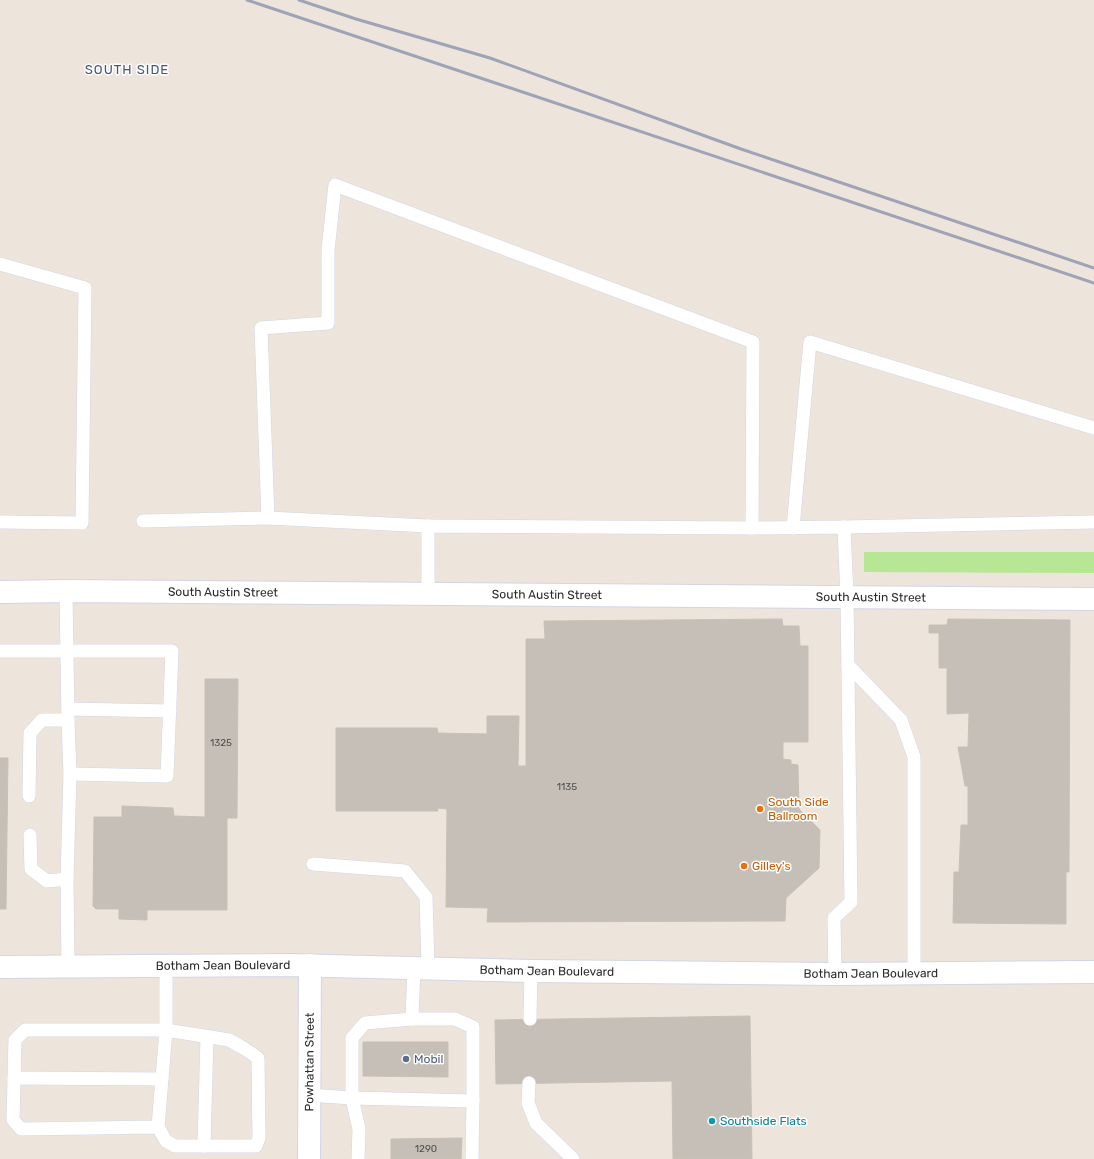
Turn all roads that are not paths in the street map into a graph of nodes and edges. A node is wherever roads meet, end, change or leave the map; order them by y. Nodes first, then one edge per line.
1 (0, 264) edge
2 (1094, 428) edge
3 (268, 518) junction
4 (143, 521) dead end
5 (0, 522) edge
6 (1094, 522) edge
7 (428, 526) junction
8 (844, 527) junction
9 (752, 528) junction
10 (793, 528) junction
11 (66, 591) junction
12 (0, 592) edge
13 (428, 594) junction
14 (847, 597) junction
15 (1094, 599) edge
16 (67, 650) junction
17 (0, 651) edge
18 (848, 665) junction
19 (170, 711) junction
20 (68, 715) junction
21 (70, 774) junction
22 (29, 796) dead end
23 (30, 835) dead end
24 (313, 864) dead end
25 (67, 879) junction
26 (310, 965) junction
27 (166, 966) junction
28 (0, 967) edge
29 (68, 967) junction
30 (421, 968) junction
31 (531, 971) junction
32 (1094, 972) edge
33 (835, 974) junction
34 (914, 974) junction
35 (412, 1019) junction
36 (530, 1019) dead end
37 (166, 1030) junction
38 (208, 1037) junction
39 (14, 1078) junction
40 (162, 1079) junction
41 (529, 1083) dead end
42 (309, 1095) junction
43 (352, 1098) junction
44 (473, 1101) junction
45 (158, 1127) junction
46 (204, 1146) junction
47 (309, 1159) edge
48 (358, 1159) edge
49 (472, 1159) edge
50 (573, 1159) edge

1 - 5 lane
2 - 10 lane
3 - 4 lane
3 - 7 lane
3 - 9 lane
6 - 8 lane
7 - 9 lane
7 - 13 lane
8 - 10 lane
8 - 14 lane
9 - 10 lane
11 - 12 street, South Austin Street
11 - 13 street, South Austin Street
11 - 16 lane
13 - 14 street, South Austin Street
14 - 15 street, South Austin Street
14 - 18 lane
16 - 17 lane
16 - 19 lane
16 - 20 lane
18 - 33 lane
18 - 34 lane
19 - 20 lane
19 - 21 lane
20 - 21 lane
20 - 22 lane
21 - 25 lane
23 - 25 lane
24 - 30 lane
25 - 29 lane
26 - 27 street, Botham Jean Boulevard
26 - 30 street, Botham Jean Boulevard
26 - 42 street, Powhattan Street
27 - 29 street, Botham Jean Boulevard
27 - 37 lane
28 - 29 street, Botham Jean Boulevard
30 - 31 street, Botham Jean Boulevard
30 - 35 lane
31 - 33 street, Botham Jean Boulevard
31 - 36 lane
32 - 34 street, Botham Jean Boulevard
33 - 34 street, Botham Jean Boulevard
35 - 43 lane
35 - 44 lane
37 - 38 lane
37 - 39 lane
37 - 40 lane
38 - 46 lane
38 - 46 lane
39 - 40 lane
39 - 45 lane
40 - 45 lane
41 - 50 lane
42 - 43 lane
42 - 47 street, Powhattan Street
43 - 44 lane
43 - 48 lane
44 - 49 lane
45 - 46 lane

